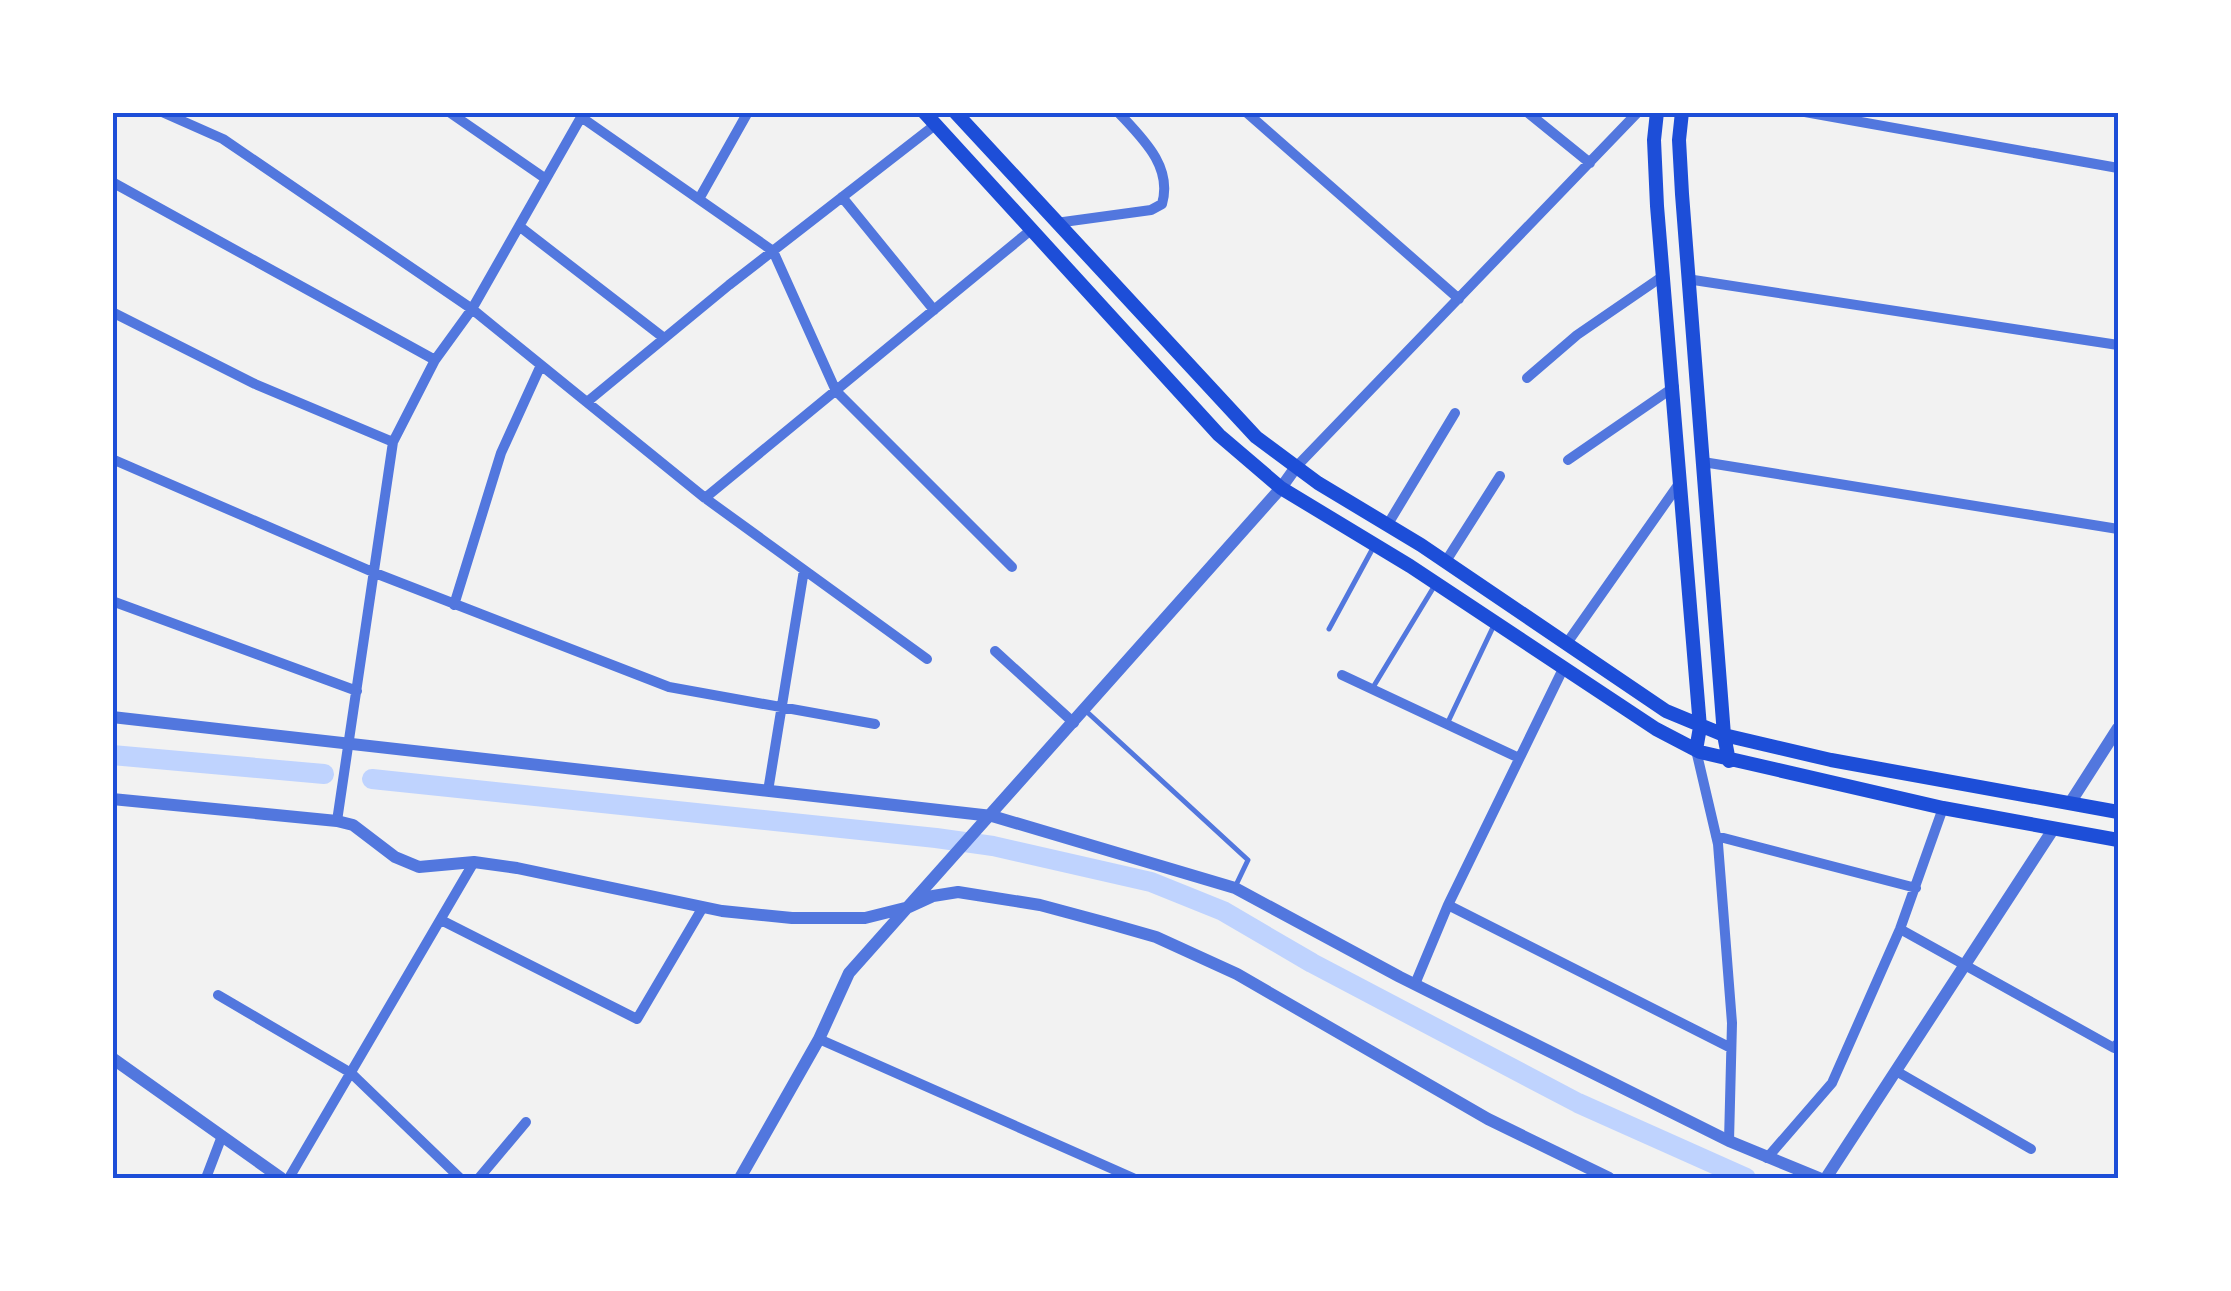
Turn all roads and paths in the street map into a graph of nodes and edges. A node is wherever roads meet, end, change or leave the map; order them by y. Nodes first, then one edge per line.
1 (162, 112) edge
2 (449, 112) edge
3 (748, 112) edge
4 (924, 112) edge
5 (955, 112) edge
6 (1118, 112) edge
7 (1246, 112) edge
8 (1528, 112) edge
9 (1638, 112) edge
10 (1656, 112) edge
11 (1682, 112) edge
12 (1805, 112) edge
13 (582, 115) edge
14 (936, 125) junction
15 (1590, 162) junction
16 (2118, 168) edge
17 (546, 179) junction
18 (112, 182) edge
19 (842, 198) junction
20 (699, 200) junction
21 (1056, 223) junction
22 (519, 226) junction
23 (1031, 230) junction
24 (773, 251) junction
25 (1663, 276) junction
26 (1688, 278) junction
27 (1459, 299) junction
28 (472, 309) junction
29 (934, 310) junction
30 (112, 312) edge
31 (664, 338) junction
32 (2118, 345) edge
33 (435, 360) junction
34 (541, 365) junction
35 (1527, 378) dead end
36 (1674, 387) junction
37 (836, 391) junction
38 (587, 402) junction
39 (1455, 413) dead end
40 (393, 442) junction
41 (112, 459) edge
42 (1568, 460) dead end
43 (1704, 462) junction
44 (1296, 468) junction
45 (1500, 476) dead end
46 (1681, 480) junction
47 (1282, 488) junction
48 (705, 498) junction
49 (1388, 524) junction
50 (2118, 529) edge
51 (1375, 545) junction
52 (1446, 562) junction
53 (1012, 567) dead end
54 (804, 570) junction
55 (376, 573) junction
56 (1436, 584) junction
57 (112, 602) edge
58 (454, 604) junction
59 (1495, 623) junction
60 (1329, 628) dead end
61 (1567, 643) junction
62 (994, 651) dead end
63 (927, 659) dead end
64 (1563, 669) junction
65 (1342, 675) dead end
66 (1372, 689) junction
67 (357, 692) junction
68 (782, 707) junction
69 (1086, 710) junction
70 (112, 717) edge
71 (1074, 723) junction
72 (875, 724) dead end
73 (1447, 724) junction
74 (1700, 728) junction
75 (2118, 728) edge
76 (1724, 734) junction
77 (349, 744) junction
78 (1696, 750) junction
79 (1520, 758) junction
80 (1729, 761) junction
81 (768, 791) junction
82 (112, 799) edge
83 (2070, 803) junction
84 (1943, 808) junction
85 (2118, 812) edge
86 (992, 816) junction
87 (337, 821) junction
88 (2054, 828) junction
89 (1716, 836) junction
90 (2118, 840) edge
91 (474, 862) junction
92 (1235, 888) junction
93 (1916, 888) junction
94 (1448, 905) junction
95 (703, 907) junction
96 (910, 907) junction
97 (440, 920) junction
98 (1900, 929) junction
99 (1964, 966) junction
100 (1415, 984) junction
101 (218, 996) dead end
102 (818, 1038) junction
103 (2118, 1043) edge
104 (1732, 1048) junction
105 (113, 1061) edge
106 (1896, 1072) junction
107 (351, 1073) junction
108 (526, 1122) dead end
109 (222, 1136) junction
110 (1728, 1140) junction
111 (2032, 1149) dead end
112 (1767, 1158) junction
113 (206, 1178) edge
114 (281, 1178) edge
115 (289, 1178) edge
116 (460, 1178) edge
117 (479, 1178) edge
118 (740, 1178) edge
119 (1132, 1178) edge
120 (1609, 1178) edge
121 (1822, 1178) edge

1 - 28 street
2 - 17 street
3 - 20 street
4 - 14 main road
5 - 21 main road
6 - 21 street
7 - 27 street
8 - 15 street
9 - 15 street
10 - 25 main road
11 - 26 main road
12 - 16 street
13 - 17 street
13 - 20 street
14 - 19 street
14 - 23 main road
15 - 27 street
17 - 22 street
18 - 33 street
19 - 24 street
19 - 29 street
20 - 24 street
21 - 44 main road
22 - 28 street
22 - 31 street
23 - 29 street
23 - 47 main road
24 - 31 street
24 - 37 street
25 - 35 street
25 - 36 main road
26 - 32 street
26 - 43 main road
27 - 44 street
28 - 33 street
28 - 34 street
29 - 37 street
30 - 40 street
31 - 38 street
33 - 40 street
34 - 38 street
34 - 58 street
36 - 42 street
36 - 46 main road
37 - 48 street
37 - 53 street
38 - 48 street
39 - 49 street
40 - 55 street
41 - 55 street
43 - 50 street
43 - 76 main road
44 - 47 street
44 - 49 main road
45 - 52 street
46 - 61 street
46 - 74 main road
47 - 51 main road
47 - 69 street
48 - 54 street
49 - 52 main road
51 - 56 main road
51 - 60 lane
52 - 61 main road
54 - 63 street
54 - 68 street
55 - 58 street
55 - 67 street
56 - 59 main road
56 - 66 lane
57 - 67 street
58 - 68 street
59 - 64 main road
59 - 73 lane
61 - 74 main road
62 - 71 street
64 - 78 main road
64 - 79 street
65 - 66 street
66 - 73 street
67 - 77 street
68 - 72 street
68 - 81 street
69 - 71 street
69 - 92 lane
70 - 77 street
71 - 86 street
73 - 79 street
74 - 76 main road
74 - 78 main road
75 - 83 street
76 - 80 main road
76 - 83 main road
77 - 81 street
77 - 87 street
78 - 80 main road
78 - 89 street
79 - 94 street
80 - 84 main road
81 - 86 street
82 - 87 street
83 - 85 main road
83 - 88 main road
84 - 88 main road
84 - 93 street
86 - 92 street
86 - 96 street
87 - 91 street
88 - 90 main road
88 - 99 street
89 - 93 street
89 - 104 street
91 - 95 street
91 - 97 street
92 - 100 street
93 - 98 street
94 - 100 street
94 - 104 street
95 - 96 street
95 - 97 street
96 - 102 street
96 - 120 street
97 - 107 street
98 - 99 street
98 - 112 street
99 - 103 street
99 - 106 street
100 - 110 street
101 - 107 street
102 - 118 street
102 - 119 street
104 - 110 street
105 - 109 street
106 - 111 street
106 - 121 street
107 - 115 street
107 - 116 street
108 - 117 street
109 - 113 street
109 - 114 street
110 - 112 street
112 - 121 street

